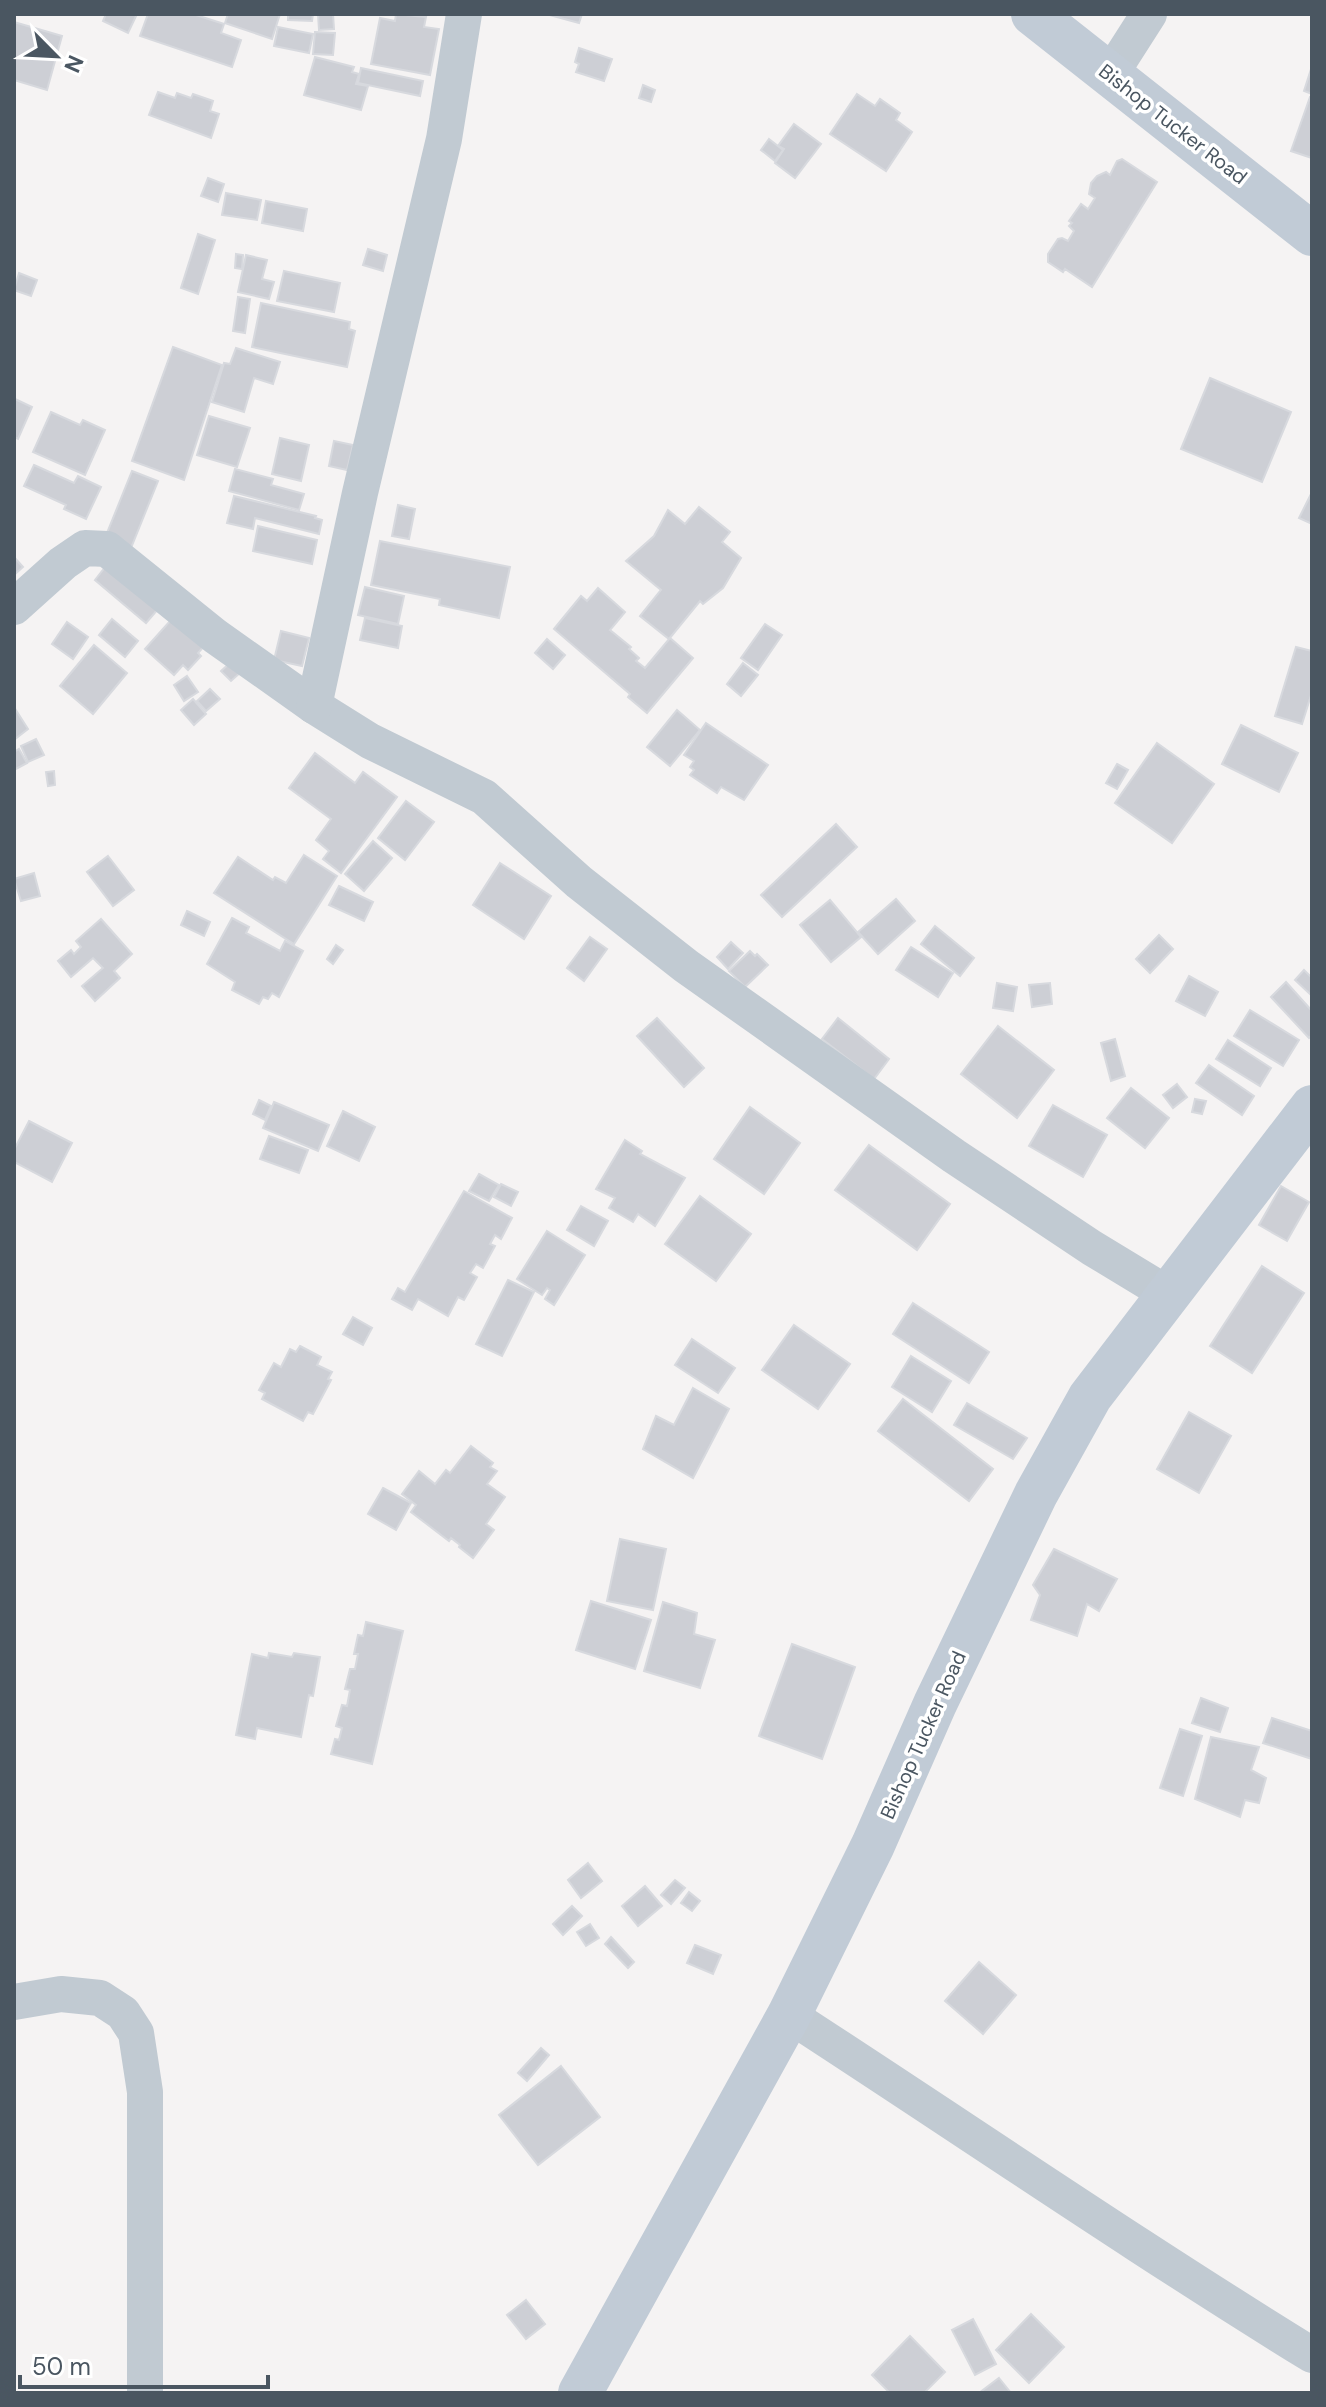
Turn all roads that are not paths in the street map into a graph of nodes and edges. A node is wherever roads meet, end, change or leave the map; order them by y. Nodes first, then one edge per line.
1 (464, 14) edge
2 (1033, 14) edge
3 (1149, 14) edge
4 (1110, 75) junction
5 (1312, 234) edge
6 (14, 607) edge
7 (314, 706) junction
8 (1312, 1107) edge
9 (1168, 1294) junction
10 (14, 2002) edge
11 (789, 2015) junction
12 (1312, 2355) edge
13 (145, 2393) edge
14 (580, 2393) edge

1 - 7 street
2 - 4 main road, Bishop Tucker Road
3 - 4 street
4 - 5 main road, Bishop Tucker Road
6 - 7 street
7 - 9 street
8 - 9 main road, Bishop Tucker Road
9 - 11 main road, Bishop Tucker Road
10 - 13 street
11 - 12 street
11 - 14 main road, Bishop Tucker Road

